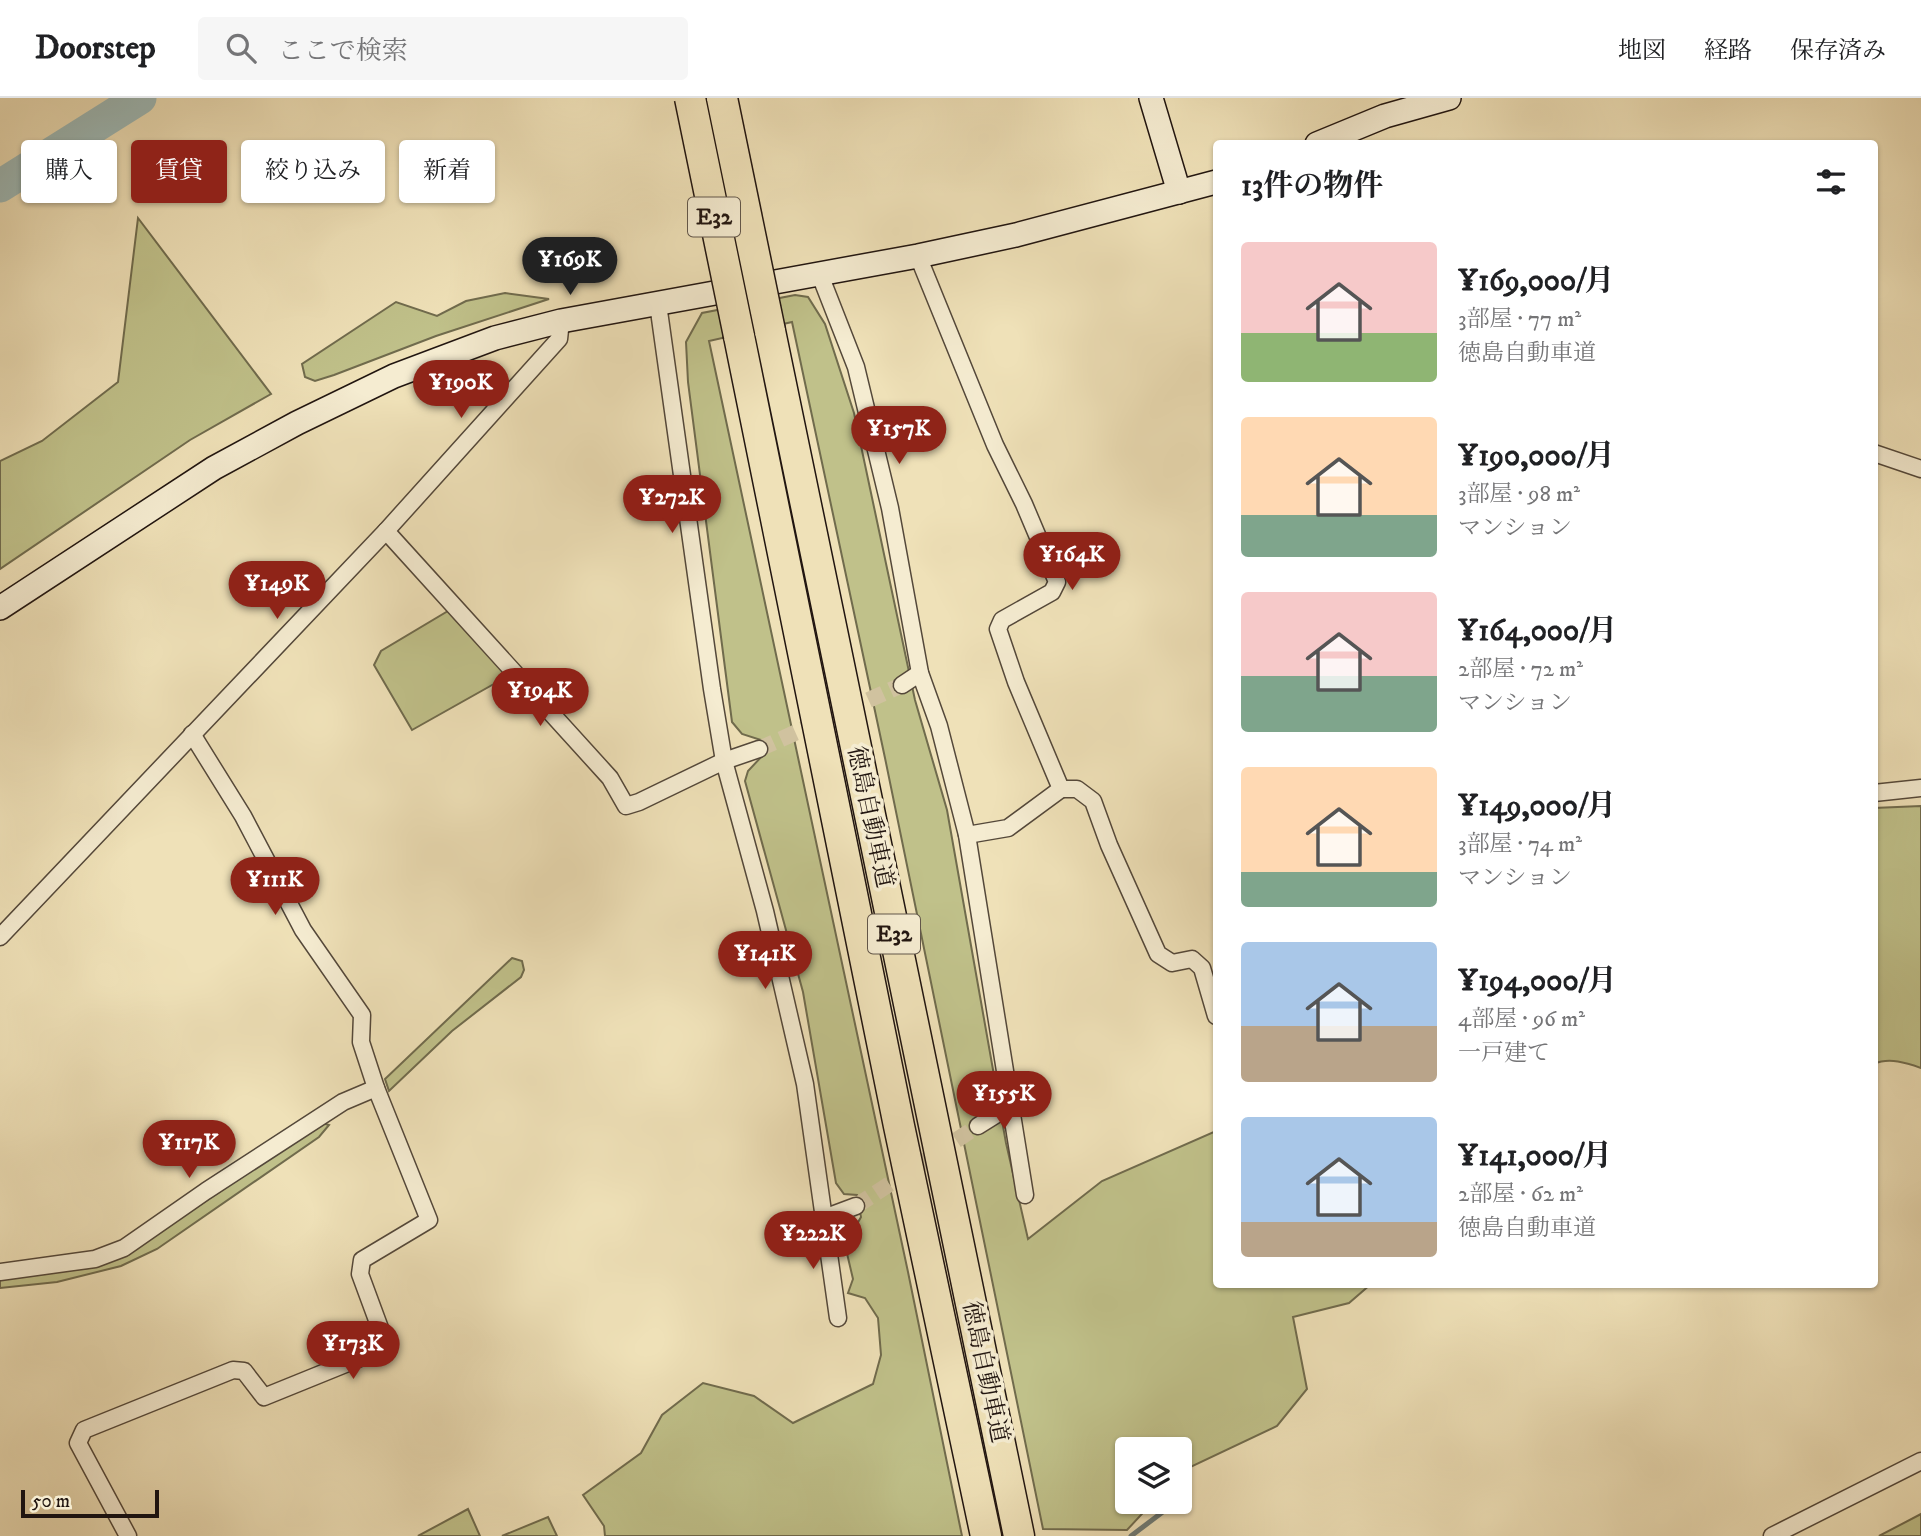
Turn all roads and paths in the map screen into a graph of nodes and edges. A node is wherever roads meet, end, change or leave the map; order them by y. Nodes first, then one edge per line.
1 (690, 98) edge
2 (722, 98) edge
3 (1151, 98) edge
4 (1449, 98) edge
5 (1327, 140) edge
6 (1213, 183) edge
7 (1179, 192) junction
8 (918, 257) junction
9 (820, 275) junction
10 (658, 304) junction
11 (561, 321) junction
12 (1878, 455) edge
13 (1921, 469) edge
14 (386, 531) junction
15 (0, 608) edge
16 (920, 673) junction
17 (902, 685) tunnel mouth
18 (192, 734) junction
19 (759, 749) tunnel mouth
20 (724, 761) junction
21 (1921, 788) edge
22 (1061, 789) junction
23 (1878, 793) edge
24 (967, 835) junction
25 (0, 937) edge
26 (1213, 1006) edge
27 (376, 1088) junction
28 (1010, 1105) junction
29 (978, 1126) tunnel mouth
30 (1025, 1195) dead end
31 (856, 1206) tunnel mouth
32 (824, 1218) junction
33 (0, 1272) edge
34 (838, 1318) dead end
35 (1921, 1461) edge
36 (128, 1536) edge
37 (986, 1536) edge
38 (1019, 1536) edge
39 (1772, 1536) edge

1 - 37 highway, 徳島自動車道 / E32, bridge
2 - 38 highway, 徳島自動車道 / E32, bridge
3 - 7 street
4 - 5 street
6 - 7 street
7 - 8 street
8 - 9 street
8 - 22 street
9 - 10 street
9 - 16 street
10 - 11 street
10 - 20 street
11 - 14 street
11 - 15 street
12 - 13 street
14 - 18 street
14 - 20 street
16 - 17 street
16 - 24 street
18 - 25 street
18 - 27 street
19 - 20 street
20 - 32 street
21 - 23 street
22 - 24 street
22 - 26 street
24 - 28 street
27 - 33 street
27 - 36 street
28 - 29 street
28 - 30 street
31 - 32 street
32 - 34 street
35 - 39 street

